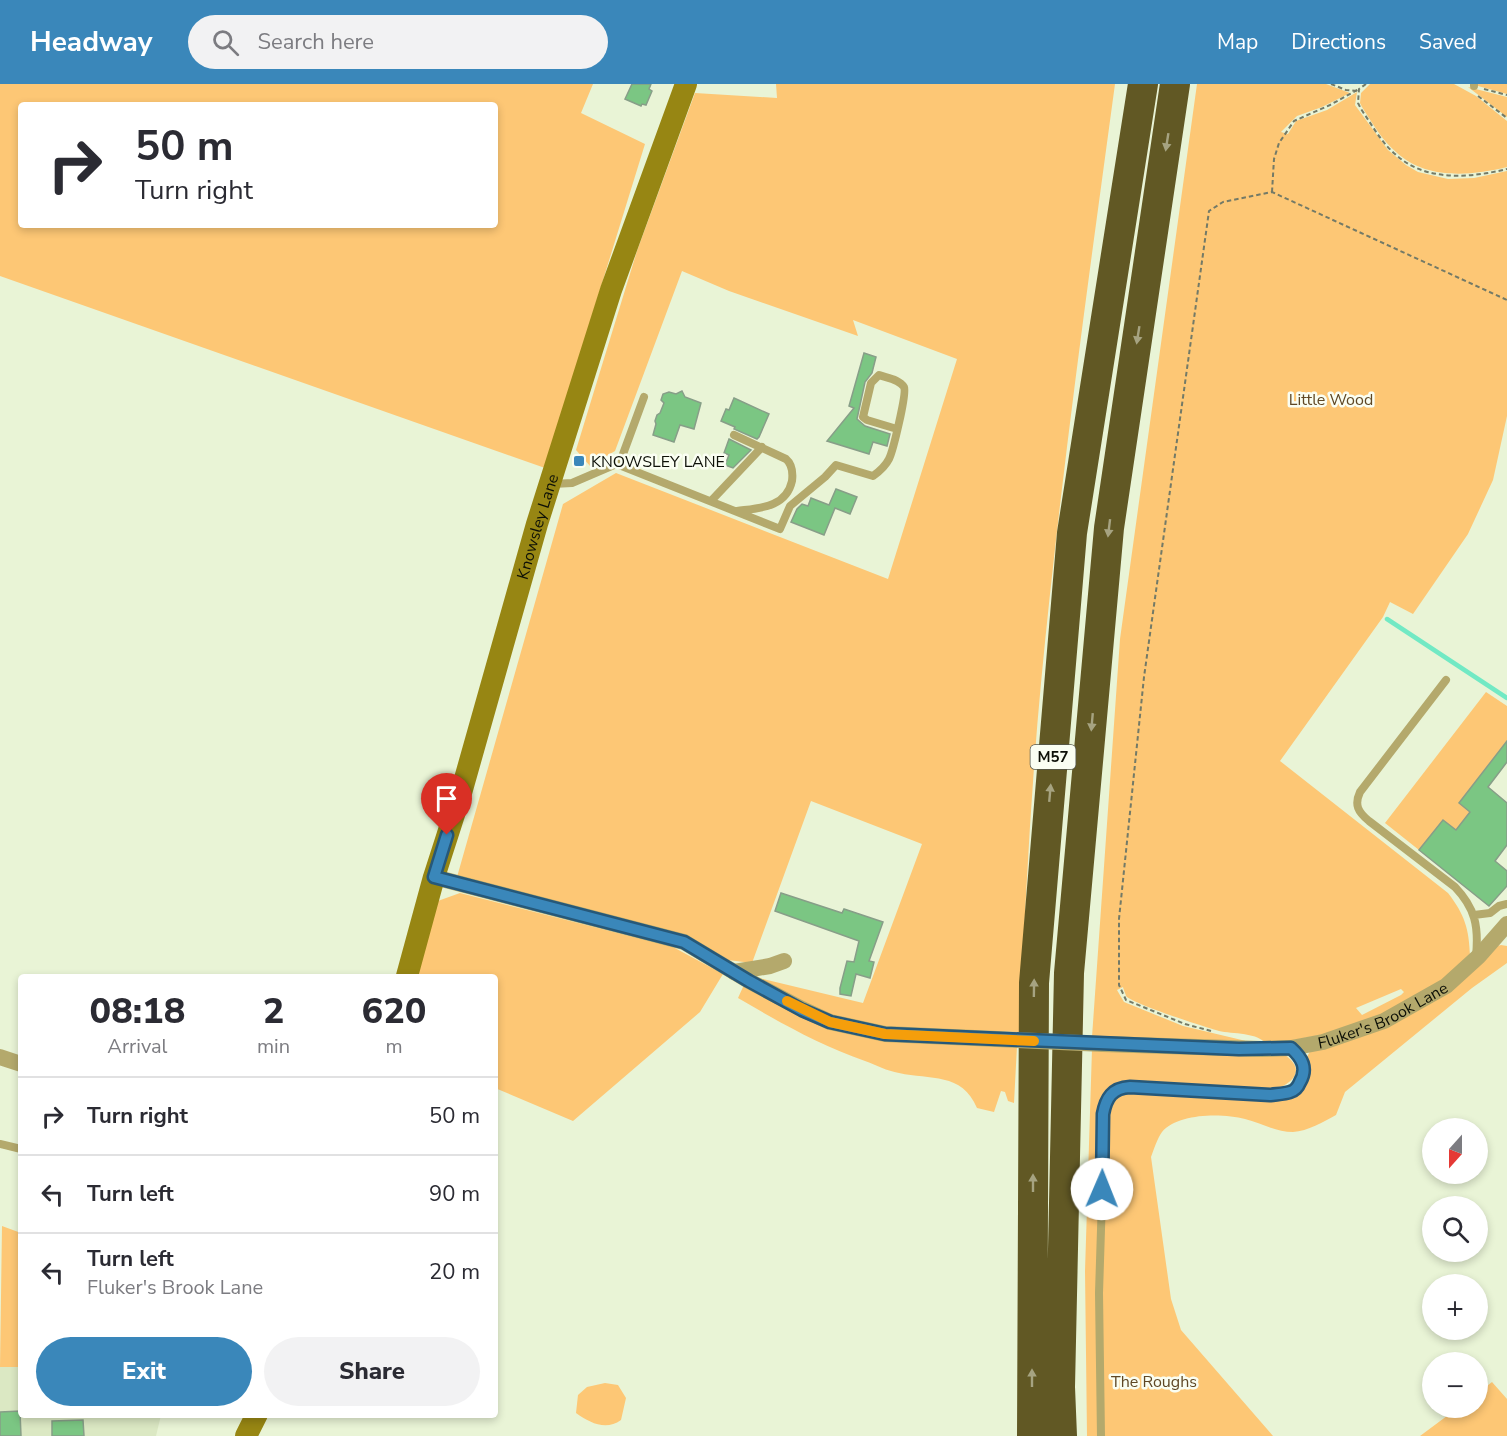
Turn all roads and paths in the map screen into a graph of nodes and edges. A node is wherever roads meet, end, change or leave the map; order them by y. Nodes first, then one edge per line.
1 (686, 84) edge
2 (1143, 84) edge
3 (1175, 84) edge
4 (1331, 84) edge
5 (1366, 84) edge
6 (1474, 88) edge
7 (1358, 90) junction
8 (1507, 118) edge
9 (1507, 169) edge
10 (1272, 192) junction
11 (1507, 300) edge
12 (644, 397) dead end
13 (897, 429) junction
14 (734, 435) dead end
15 (762, 447) junction
16 (619, 465) junction
17 (549, 485) junction
18 (711, 501) junction
19 (734, 511) junction
20 (1446, 680) dead end
21 (434, 877) junction
22 (1507, 904) edge
23 (1474, 915) junction
24 (1505, 928) edge
25 (1476, 959) junction
26 (784, 961) dead end
27 (734, 972) junction
28 (408, 974) edge
29 (1214, 1032) dead end
30 (1291, 1048) junction
31 (0, 1056) edge
32 (18, 1063) edge
33 (0, 1144) edge
34 (18, 1148) edge
35 (255, 1418) edge
36 (246, 1436) edge
37 (1032, 1436) edge
38 (1062, 1436) edge
39 (1101, 1436) edge

1 - 17 main road, Knowsley Lane
37 -> 2 highway, M57
3 -> 38 highway, M57
4 - 7 path
5 - 7 path
6 - 8 path
7 - 9 path
7 - 10 path
10 - 11 path
10 - 29 path
12 - 16 lane
13 - 13 lane
13 - 19 lane
14 - 15 lane
15 - 18 lane
15 - 19 lane
16 - 17 lane
16 - 18 lane
17 - 21 main road, Knowsley Lane
18 - 19 lane
20 - 23 lane
21 - 27 street, Fluker's Brook Lane
21 - 28 main road, Knowsley Lane
22 - 23 lane
23 - 25 lane
24 - 25 street, Fluker's Brook Lane
25 - 30 street, Fluker's Brook Lane
26 - 27 street
27 - 30 street, Fluker's Brook Lane, bridge
30 - 39 lane
31 - 32 street
33 - 34 lane
35 - 36 main road

